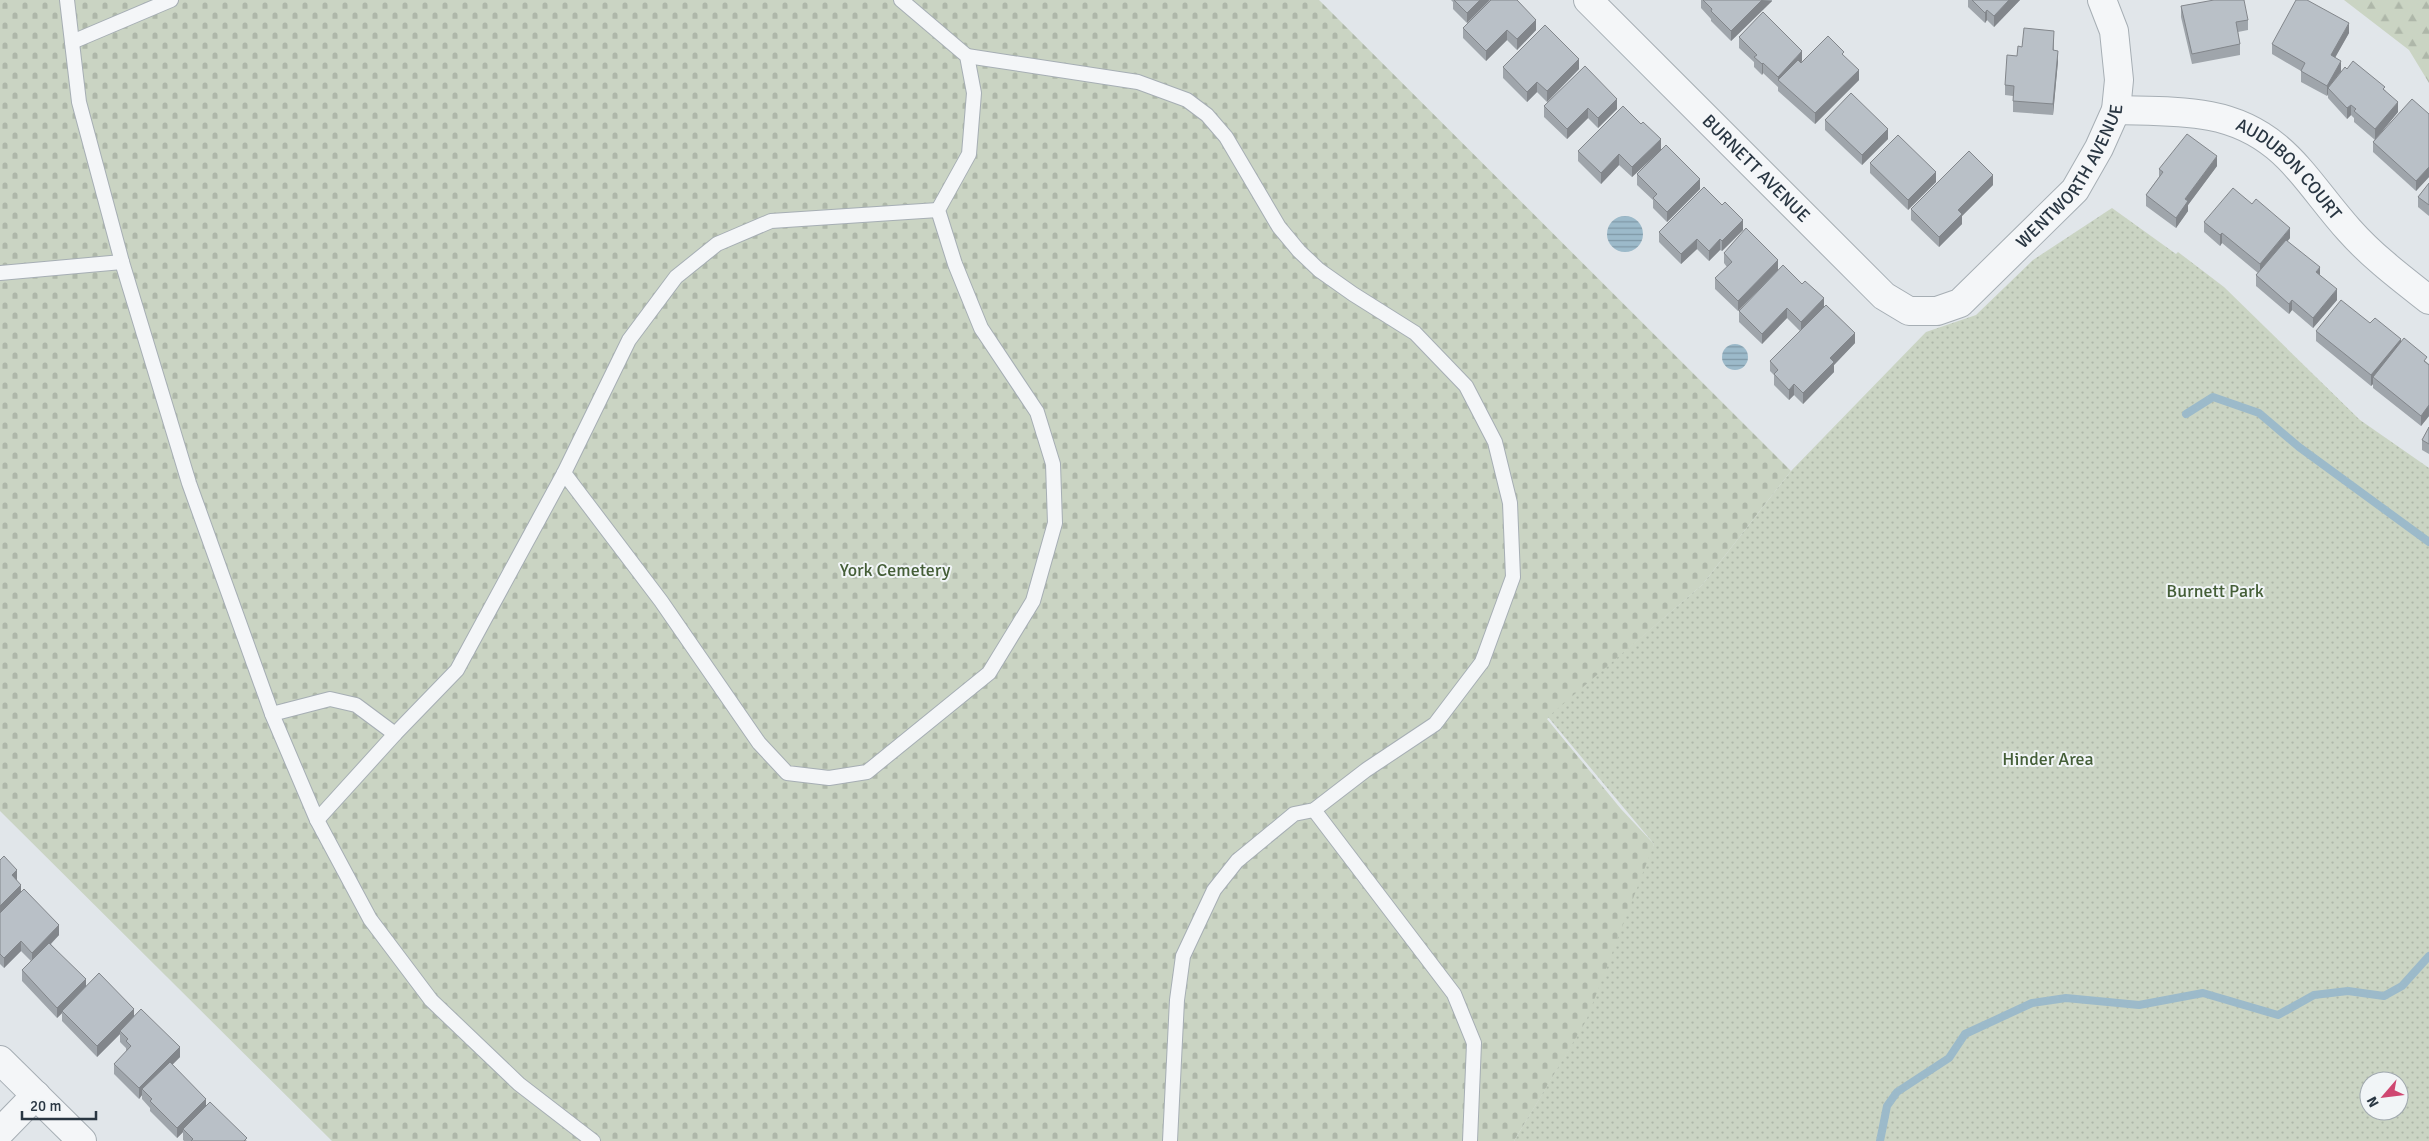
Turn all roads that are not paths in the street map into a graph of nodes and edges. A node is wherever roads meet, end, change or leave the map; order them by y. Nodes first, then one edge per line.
1 (67, 0) edge
2 (171, 0) edge
3 (901, 0) edge
4 (1588, 0) edge
5 (2102, 0) edge
6 (72, 42) junction
7 (967, 56) junction
8 (2116, 110) junction
9 (938, 210) junction
10 (122, 262) junction
11 (0, 273) edge
12 (2429, 300) edge
13 (1937, 312) joint
14 (564, 473) junction
15 (272, 714) junction
16 (395, 734) junction
17 (1314, 810) junction
18 (317, 820) junction
19 (0, 1060) edge
20 (36, 1095) junction
21 (0, 1132) edge
22 (82, 1141) edge
23 (593, 1141) edge
24 (1170, 1141) edge
25 (1470, 1141) edge

1 - 6 lane
2 - 6 lane
3 - 7 lane
4 - 13 street, BURNETT AVENUE
5 - 8 street, WENTWORTH AVENUE
6 - 10 lane
7 - 9 lane
7 - 17 lane
8 - 12 street, AUDUBON COURT
8 - 13 street, WENTWORTH AVENUE
9 - 14 lane
9 - 14 lane
10 - 11 lane
10 - 15 lane
14 - 16 lane
15 - 16 lane
15 - 18 lane
16 - 18 lane
17 - 24 lane
17 - 25 lane
18 - 23 lane
19 - 20 street
20 - 21 street
20 - 22 street

